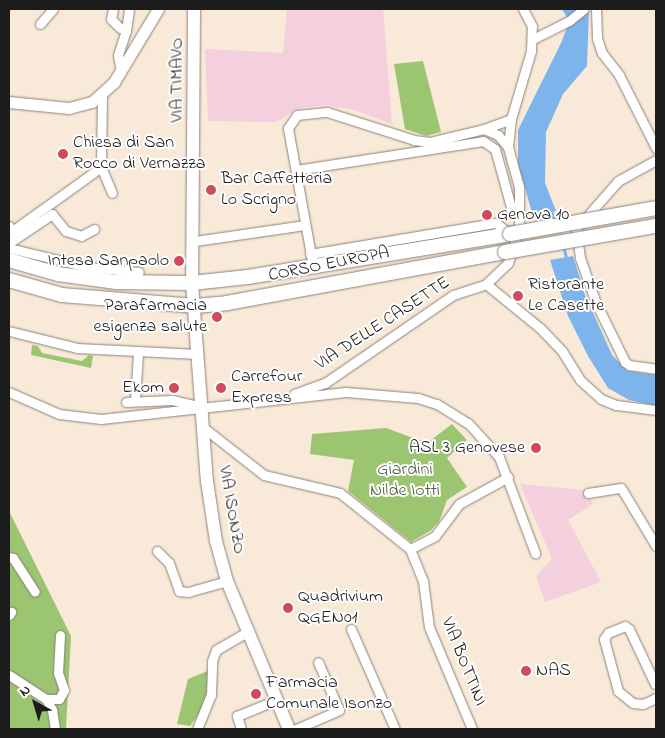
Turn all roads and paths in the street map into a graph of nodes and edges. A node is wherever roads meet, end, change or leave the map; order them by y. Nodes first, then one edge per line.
1 (53, 9) edge
2 (113, 9) edge
3 (129, 9) edge
4 (158, 9) edge
5 (194, 9) edge
6 (523, 9) edge
7 (584, 9) edge
8 (596, 9) edge
9 (40, 24) dead end
10 (120, 28) dead end
11 (536, 38) junction
12 (121, 72) junction
13 (102, 94) junction
14 (9, 102) edge
15 (511, 119) junction
16 (484, 129) junction
17 (508, 147) junction
18 (656, 148) edge
19 (656, 160) edge
20 (101, 167) junction
21 (296, 170) junction
22 (112, 193) dead end
23 (656, 208) edge
24 (519, 217) junction
25 (582, 222) junction
26 (305, 225) junction
27 (656, 226) edge
28 (10, 229) edge
29 (94, 229) dead end
30 (195, 241) junction
31 (9, 243) edge
32 (9, 248) edge
33 (9, 260) edge
34 (311, 260) junction
35 (138, 272) dead end
36 (9, 280) edge
37 (192, 284) junction
38 (486, 284) junction
39 (195, 306) junction
40 (9, 331) edge
41 (138, 353) junction
42 (198, 354) junction
43 (656, 368) edge
44 (9, 392) edge
45 (289, 396) junction
46 (203, 408) junction
47 (656, 410) edge
48 (204, 428) junction
49 (508, 477) junction
50 (588, 493) dead end
51 (656, 546) edge
52 (410, 548) junction
53 (156, 551) dead end
54 (535, 553) dead end
55 (9, 557) edge
56 (227, 581) junction
57 (35, 592) dead end
58 (351, 629) dead end
59 (248, 632) junction
60 (60, 635) dead end
61 (318, 662) dead end
62 (9, 675) edge
63 (655, 684) dead end
64 (656, 698) edge
65 (46, 700) junction
66 (276, 700) junction
67 (55, 729) edge
68 (197, 729) edge
69 (241, 729) edge
70 (289, 729) edge
71 (296, 729) edge
72 (395, 729) edge
73 (472, 729) edge

1 - 9 street
2 - 10 street
3 - 12 street
4 - 12 street
5 - 30 main road, VIA TIMAVO
6 - 11 street
7 - 11 street
8 - 18 street
11 - 15 street
12 - 13 street
13 - 14 street
13 - 20 street
15 - 16 street
15 - 17 street
16 - 17 street
16 - 21 street, CORSO EUROPA
17 - 24 street
19 - 25 street
20 - 22 street
20 - 28 street
21 - 24 street
21 - 26 street, CORSO EUROPA
23 - 25 main road, CORSO EUROPA, bridge
24 - 38 street
25 - 34 main road, CORSO EUROPA, bridge
25 - 43 street
26 - 30 street
26 - 34 street, CORSO EUROPA
27 - 39 main road, CORSO EUROPA, bridge
29 - 31 street
30 - 37 main road, VIA TIMAVO
32 - 35 street
33 - 37 main road, CORSO EUROPA
34 - 37 main road, CORSO EUROPA
36 - 39 main road, CORSO EUROPA
37 - 39 main road, VIA ISONZO
38 - 45 street, VIA DELLE CASETTE
38 - 47 street
39 - 42 main road, VIA ISONZO
40 - 41 street
41 - 42 street
41 - 46 street
42 - 46 main road, VIA ISONZO
44 - 46 street
45 - 46 street
45 - 49 street
46 - 48 main road, VIA ISONZO
48 - 52 street, VIA BOTTINI
48 - 56 main road, VIA ISONZO
49 - 52 street
49 - 54 street
50 - 51 street
52 - 73 street, VIA BOTTINI
53 - 56 street
55 - 57 street
56 - 59 main road, VIA ISONZO
58 - 72 street
59 - 66 main road, VIA ISONZO
59 - 68 street
60 - 65 street
61 - 71 street
62 - 65 street
63 - 64 street
65 - 67 street
66 - 69 street
66 - 70 main road, VIA ISONZO

